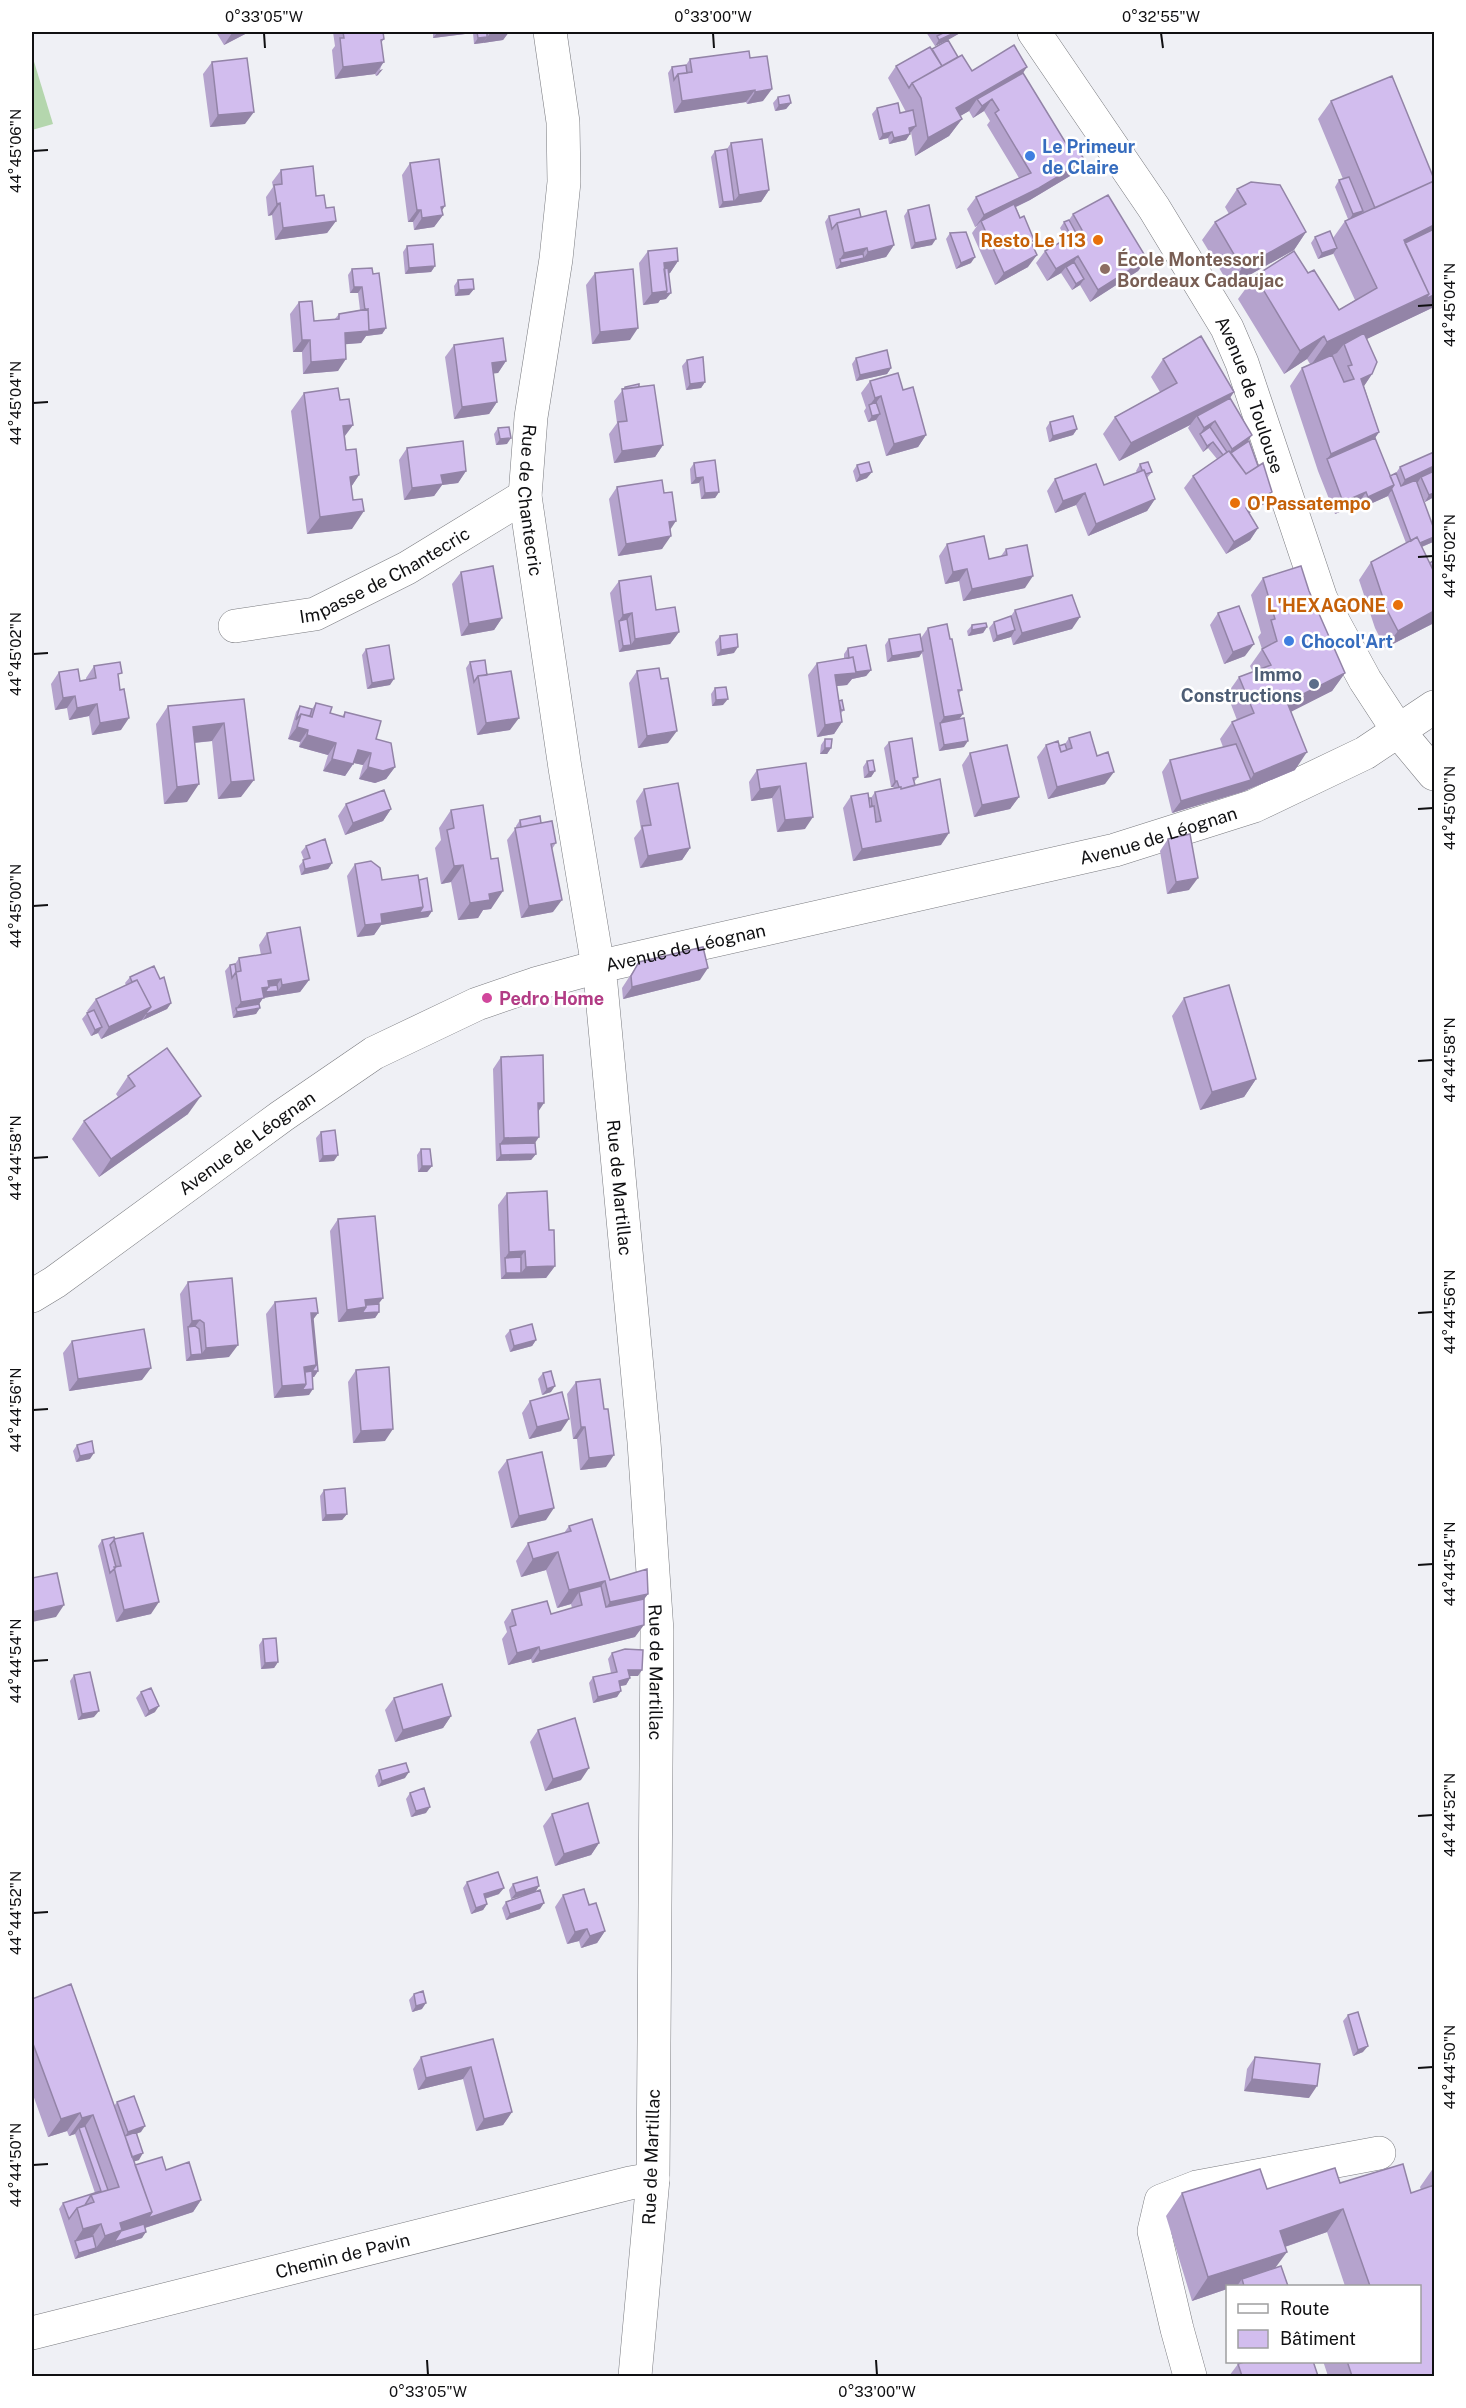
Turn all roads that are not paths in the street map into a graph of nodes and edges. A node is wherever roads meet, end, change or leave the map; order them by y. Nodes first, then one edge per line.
1 (550, 32) edge
2 (1034, 32) edge
3 (525, 496) junction
4 (235, 626) dead end
5 (1434, 707) edge
6 (1399, 732) junction
7 (1434, 774) edge
8 (597, 967) junction
9 (32, 1296) edge
10 (1379, 2153) dead end
11 (653, 2179) junction
12 (32, 2333) edge
13 (635, 2376) edge
14 (1190, 2376) edge

1 - 3 street, Rue de Chantecric
2 - 6 street, Avenue de Toulouse
3 - 4 street, Impasse de Chantecric
3 - 8 street, Rue de Chantecric
5 - 6 street, Avenue de Léognan
6 - 7 street, Avenue de Toulouse
6 - 8 street, Avenue de Léognan
8 - 9 street, Avenue de Léognan
8 - 11 street, Rue de Martillac
10 - 14 street
11 - 12 street, Chemin de Pavin
11 - 13 street, Rue de Martillac

